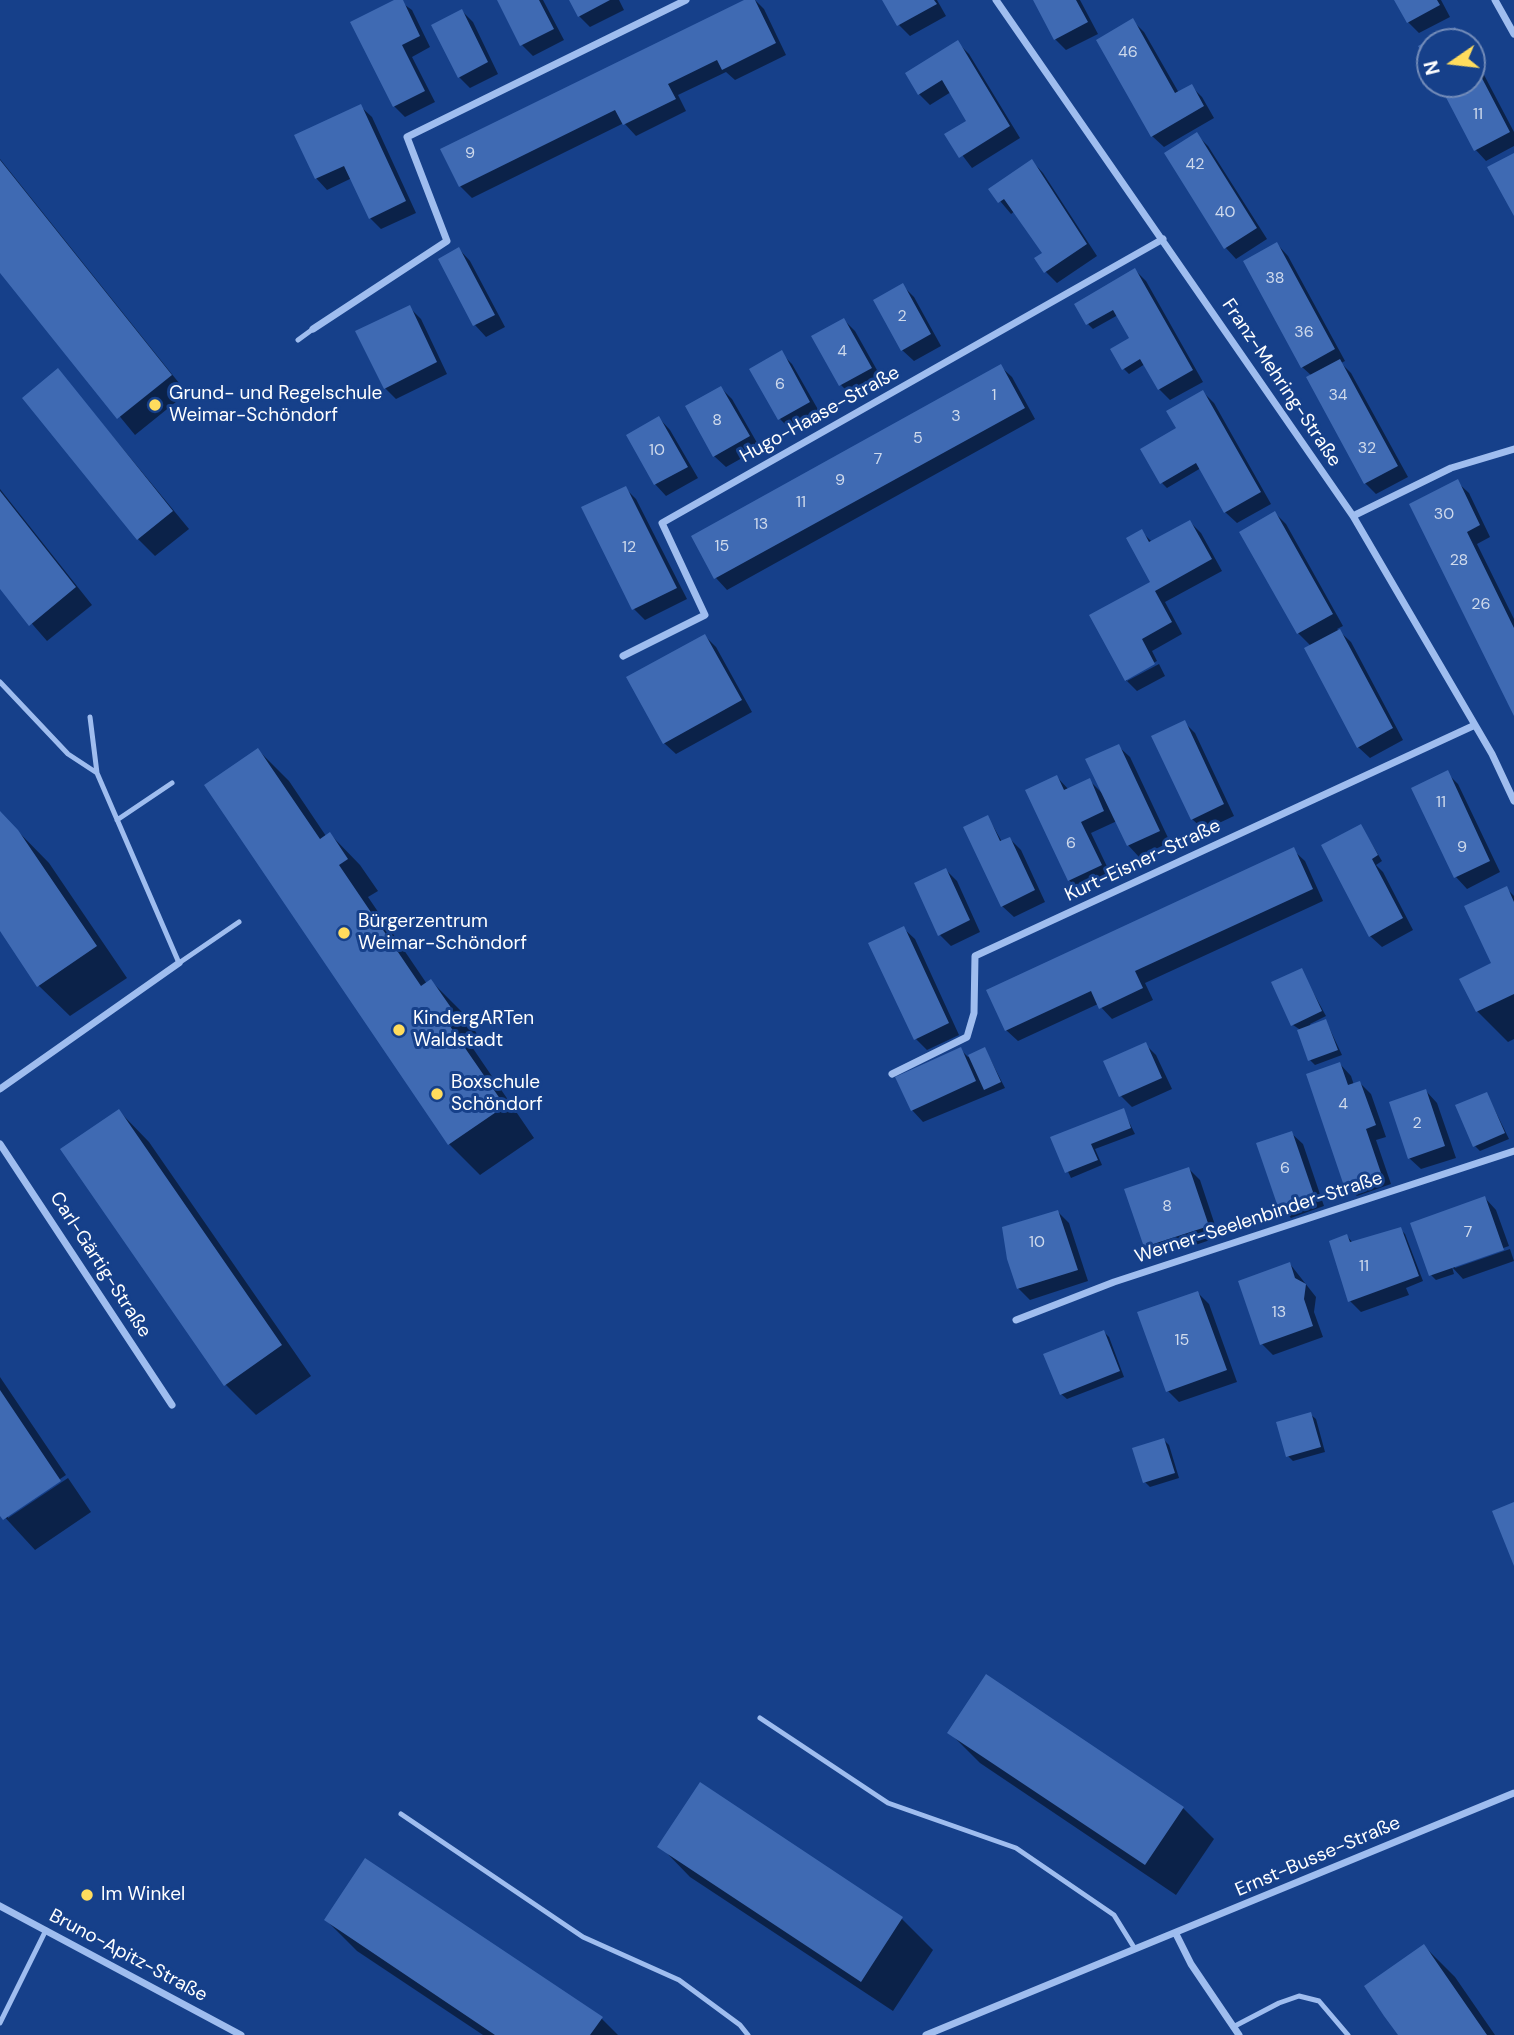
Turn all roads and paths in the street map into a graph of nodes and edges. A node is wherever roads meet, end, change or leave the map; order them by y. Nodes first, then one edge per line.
1 (686, 0) edge
2 (996, 0) edge
3 (1495, 0) edge
4 (1514, 34) edge
5 (1163, 239) junction
6 (313, 329) joint
7 (298, 340) dead end
8 (1514, 449) edge
9 (1353, 516) junction
10 (623, 656) dead end
11 (0, 682) edge
12 (90, 717) dead end
13 (1475, 725) junction
14 (97, 773) junction
15 (172, 783) dead end
16 (1514, 801) edge
17 (117, 820) junction
18 (239, 922) dead end
19 (179, 964) junction
20 (892, 1074) dead end
21 (0, 1088) edge
22 (0, 1144) edge
23 (1514, 1151) edge
24 (1016, 1320) dead end
25 (172, 1405) dead end
26 (760, 1718) dead end
27 (1514, 1793) edge
28 (401, 1814) dead end
29 (0, 1906) edge
30 (46, 1930) junction
31 (1176, 1934) junction
32 (1135, 1949) junction
33 (0, 2023) edge
34 (1233, 2027) junction
35 (241, 2035) edge
36 (748, 2035) edge
37 (926, 2035) edge
38 (1239, 2035) edge
39 (1348, 2035) edge

1 - 6 street
2 - 5 street, Franz-Mehring-Straße
3 - 4 street
5 - 9 street, Franz-Mehring-Straße
5 - 10 street, Hugo-Haase-Straße
6 - 7 lane
8 - 9 street
9 - 13 street, Franz-Mehring-Straße
11 - 14 lane
12 - 14 lane
13 - 16 street, Franz-Mehring-Straße
13 - 20 street, Kurt-Eisner-Straße
14 - 17 lane
15 - 17 lane
17 - 19 lane
18 - 19 lane
19 - 21 street
22 - 25 street, Carl-Gärtig-Straße
23 - 24 street, Werner-Seelenbinder-Straße
26 - 32 lane
27 - 31 street, Ernst-Busse-Straße
28 - 36 lane
29 - 30 street, Bruno-Apitz-Straße
30 - 33 lane
30 - 35 street, Bruno-Apitz-Straße
31 - 32 street, Ernst-Busse-Straße
31 - 34 street
32 - 37 street, Ernst-Busse-Straße
34 - 38 street
34 - 39 lane

